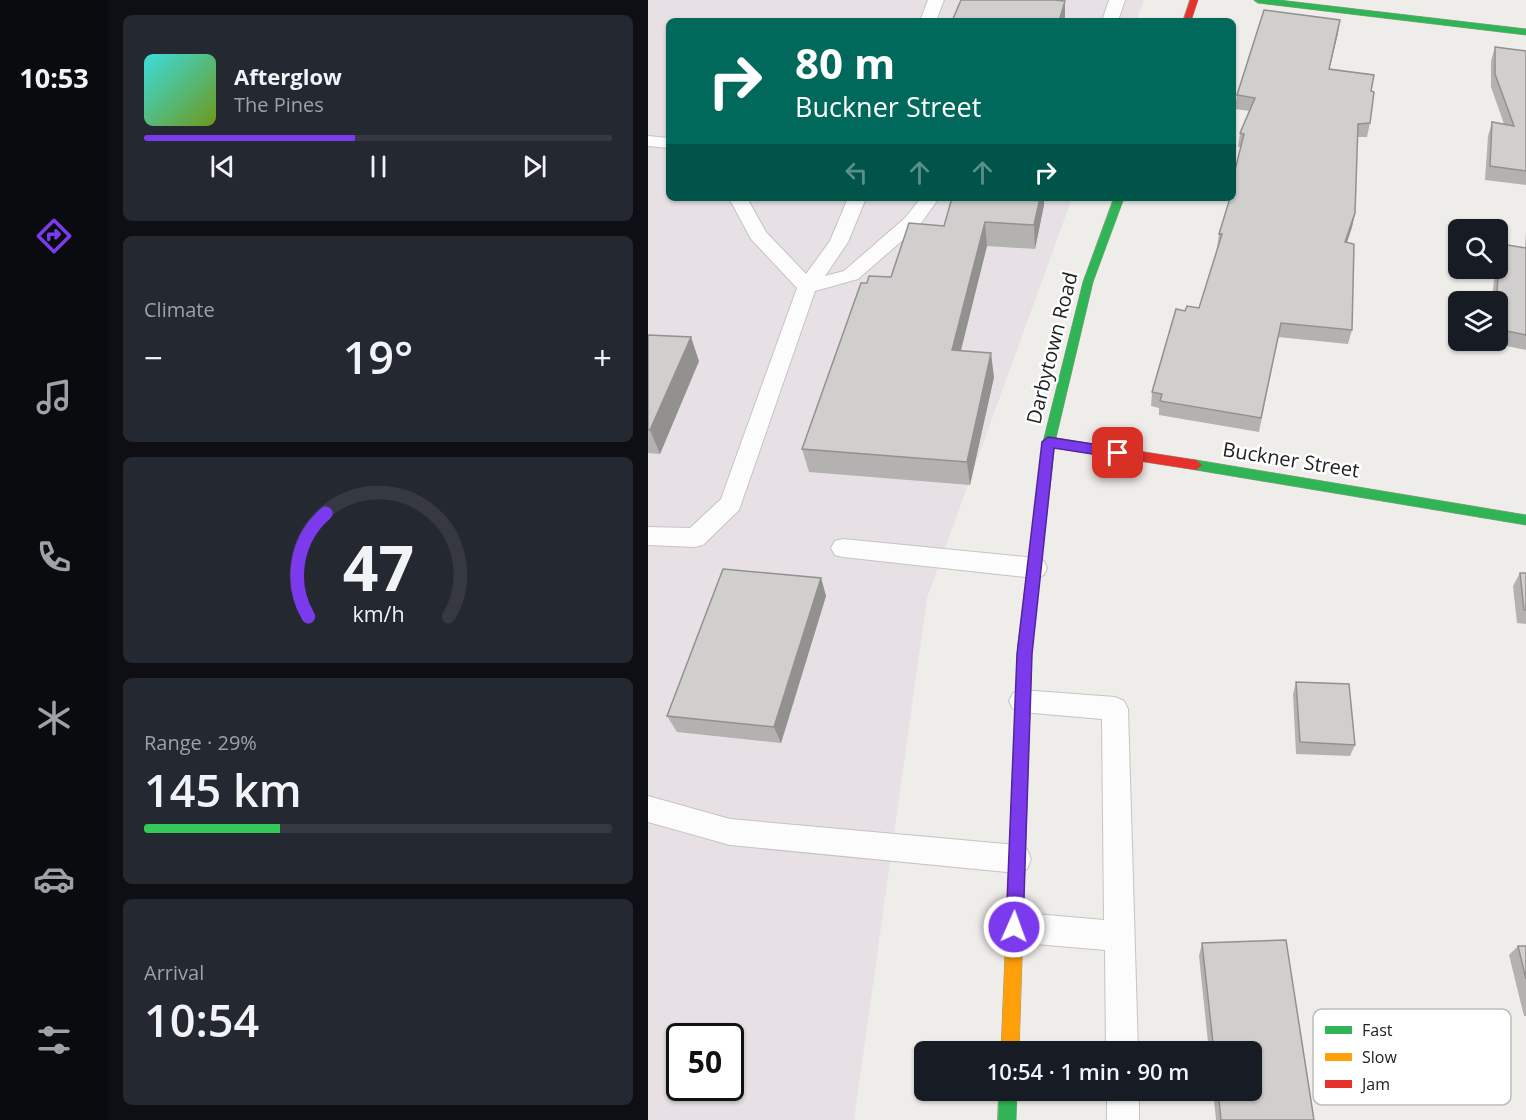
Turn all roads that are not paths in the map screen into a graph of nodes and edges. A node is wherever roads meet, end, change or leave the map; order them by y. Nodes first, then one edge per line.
1 (936, 0) edge
2 (1116, 0) edge
3 (1194, 0) edge
4 (1257, 0) edge
5 (929, 18) edge
6 (1111, 18) edge
7 (1188, 18) edge
8 (1526, 32) edge
9 (648, 141) edge
10 (666, 143) edge
11 (740, 201) edge
12 (856, 201) edge
13 (928, 201) edge
14 (1118, 201) edge
15 (807, 287) junction
16 (1048, 442) junction
17 (1526, 520) edge
18 (648, 536) edge
19 (843, 548) dead end
20 (1035, 568) junction
21 (1023, 701) junction
22 (648, 809) edge
23 (1017, 859) junction
24 (1014, 927) junction
25 (1119, 936) junction
26 (1010, 1041) edge
27 (1122, 1041) edge
28 (1008, 1101) edge
29 (1123, 1101) edge
30 (1007, 1120) edge
31 (1123, 1120) edge

1 - 5 lane
2 - 6 lane
3 - 7 main road
4 - 8 main road
9 - 10 lane
11 - 15 lane
12 - 15 lane
13 - 15 lane
14 - 16 main road, Darbytown Road
15 - 18 lane
16 - 17 main road, Buckner Street
16 - 20 main road, Darbytown Road
19 - 20 lane
20 - 21 main road, Darbytown Road
21 - 23 main road, Darbytown Road
21 - 25 lane
22 - 23 lane
23 - 24 main road, Darbytown Road
24 - 25 lane
24 - 26 main road, Darbytown Road
25 - 27 lane
28 - 30 main road
29 - 31 lane

